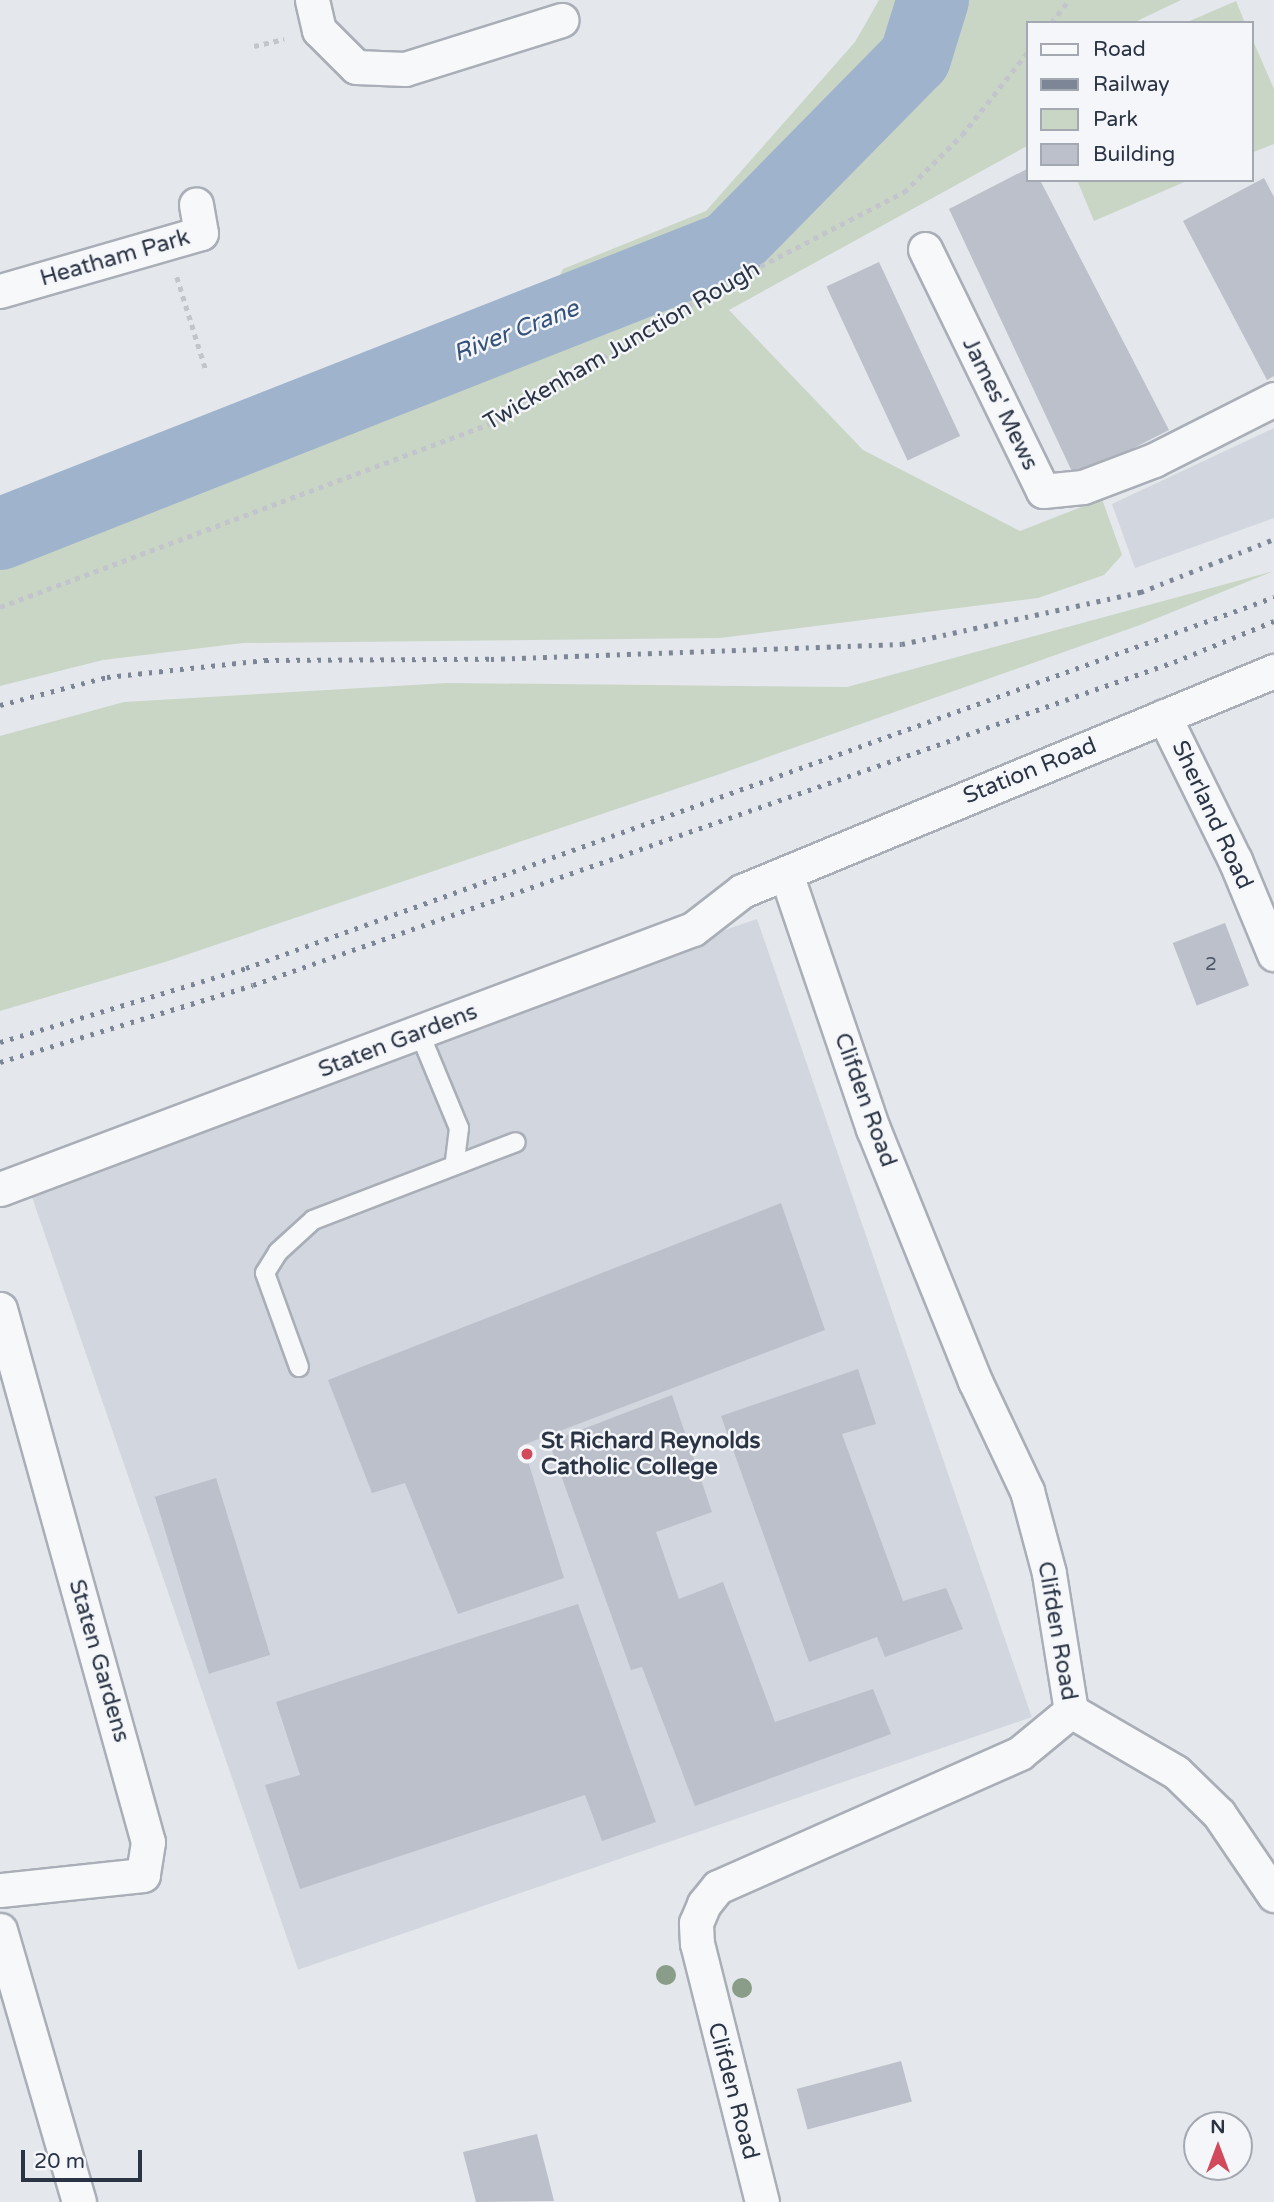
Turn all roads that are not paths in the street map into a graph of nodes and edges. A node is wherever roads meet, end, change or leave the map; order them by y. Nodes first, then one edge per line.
1 (312, 0) edge
2 (561, 20) dead end
3 (196, 204) dead end
4 (925, 249) dead end
5 (0, 291) edge
6 (1274, 399) edge
7 (1274, 671) edge
8 (1164, 716) junction
9 (786, 873) junction
10 (1274, 954) edge
11 (420, 1034) junction
12 (516, 1142) dead end
13 (455, 1162) junction
14 (0, 1189) edge
15 (0, 1309) edge
16 (299, 1367) dead end
17 (1071, 1711) junction
18 (0, 1890) edge
19 (1274, 1895) edge
20 (0, 1930) edge
21 (79, 2202) edge
22 (762, 2202) edge

1 - 2 street
3 - 5 street, Heatham Park
4 - 6 street, James' Mews
7 - 8 street, Station Road
8 - 9 street, Station Road
8 - 10 street, Sherland Road
9 - 11 street, Staten Gardens
9 - 17 street, Clifden Road
11 - 13 lane
11 - 14 street, Staten Gardens
12 - 13 lane
13 - 16 lane
15 - 18 street, Staten Gardens
17 - 19 street
17 - 22 street, Clifden Road
20 - 21 street

